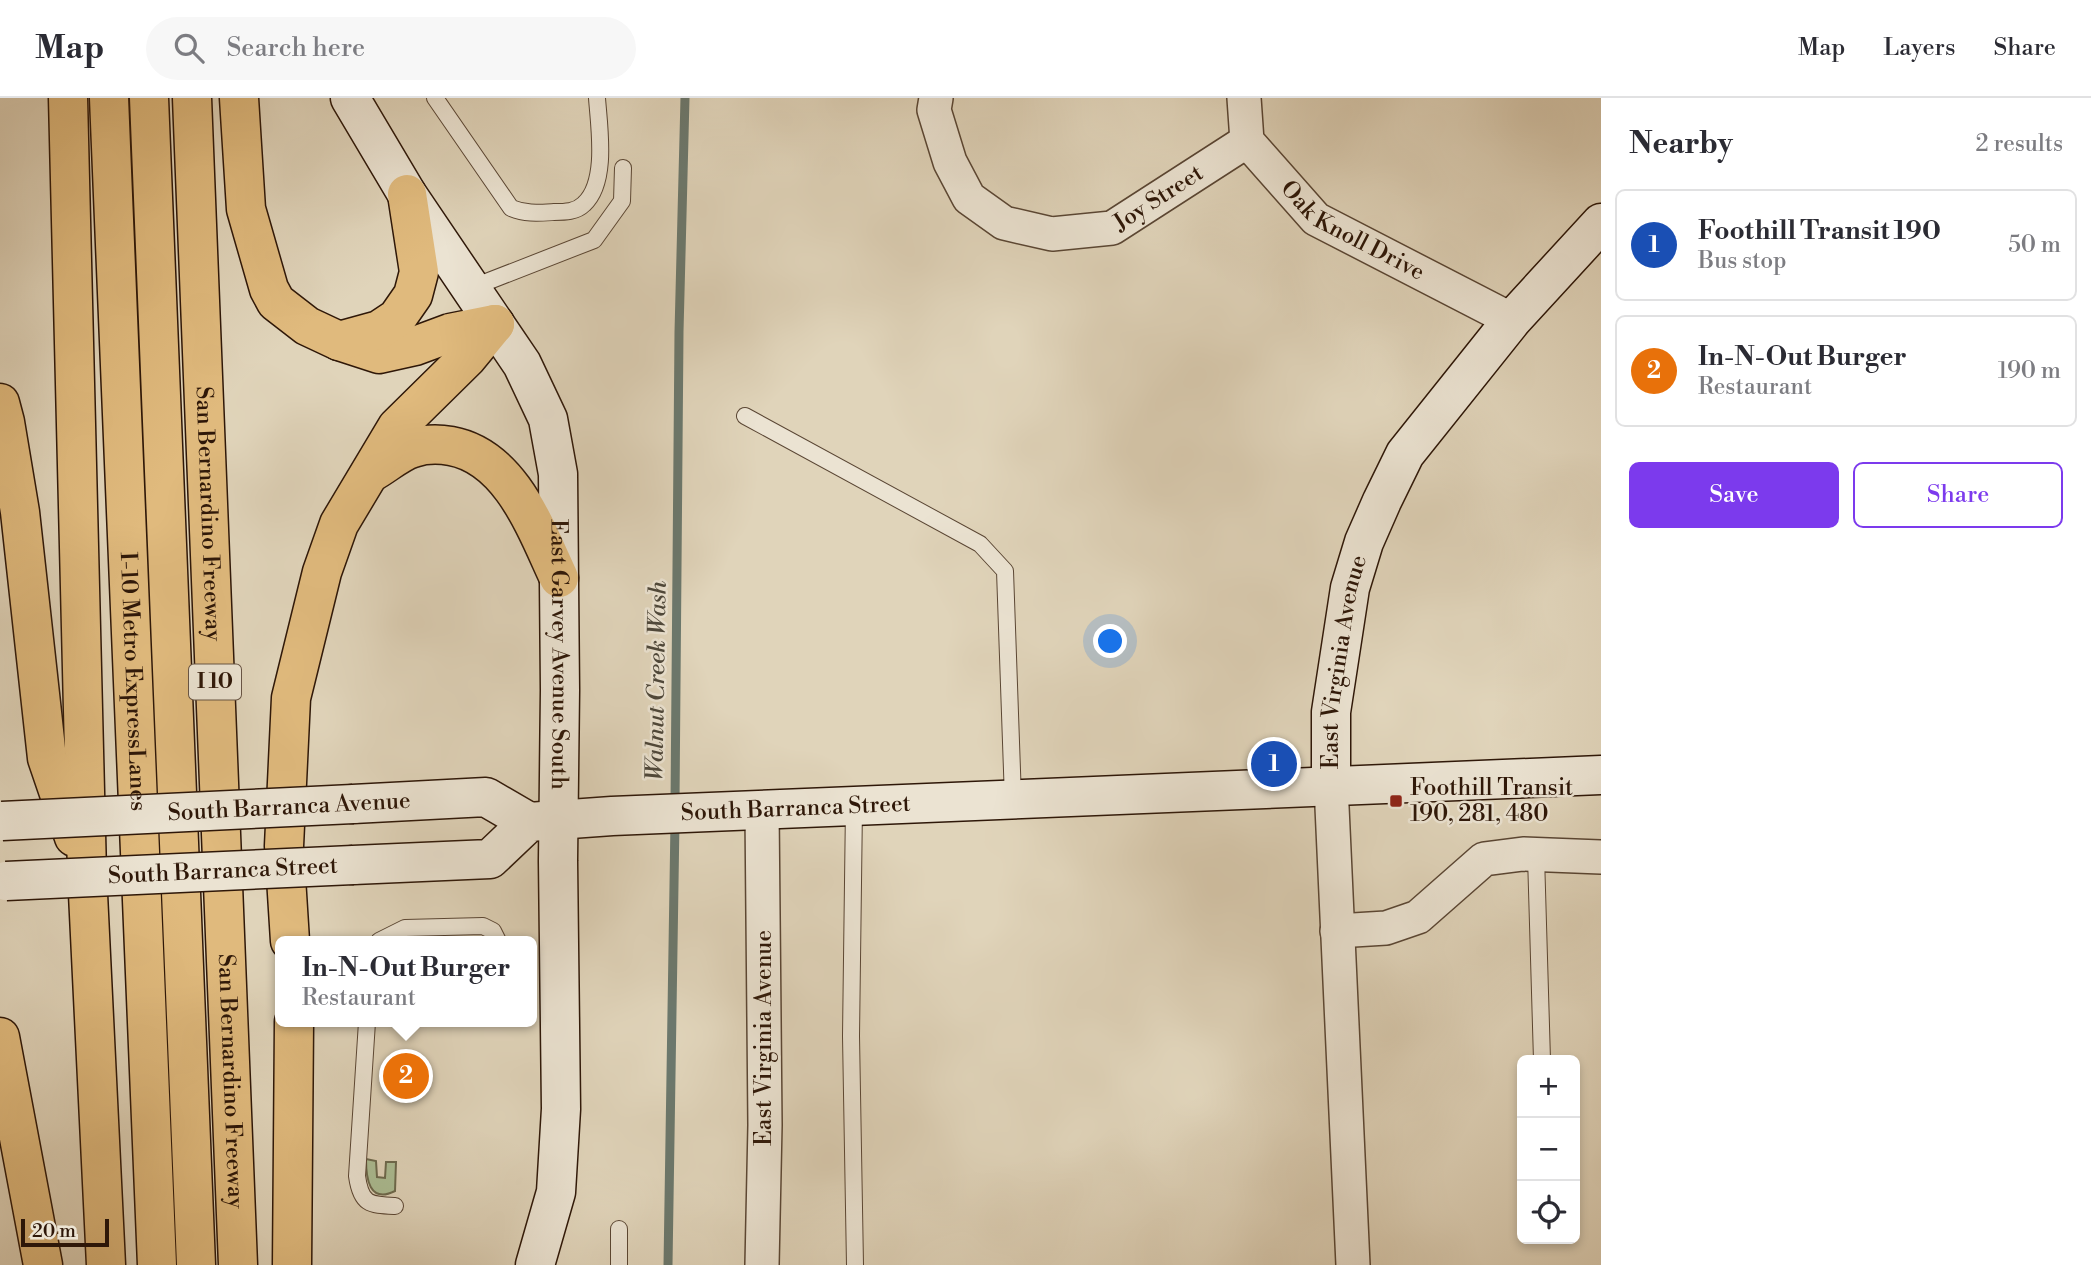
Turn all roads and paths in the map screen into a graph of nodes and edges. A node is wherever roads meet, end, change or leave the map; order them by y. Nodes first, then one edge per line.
1 (68, 98) edge
2 (109, 98) edge
3 (149, 98) edge
4 (192, 98) edge
5 (239, 98) edge
6 (350, 98) edge
7 (435, 98) edge
8 (597, 98) edge
9 (936, 98) edge
10 (1244, 98) edge
11 (1247, 141) junction
12 (623, 168) dead end
13 (407, 194) junction
14 (1601, 223) edge
15 (471, 288) junction
16 (1512, 320) junction
17 (495, 324) junction
18 (339, 341) junction
19 (0, 403) edge
20 (745, 416) dead end
21 (370, 473) junction
22 (559, 578) junction
23 (1601, 775) edge
24 (1331, 785) junction
25 (1013, 799) junction
26 (854, 806) junction
27 (762, 810) junction
28 (1, 821) edge
29 (544, 821) junction
30 (1536, 856) junction
31 (1601, 857) edge
32 (86, 873) junction
33 (3, 882) edge
34 (1338, 931) junction
35 (290, 936) edge
36 (387, 936) edge
37 (496, 936) edge
38 (293, 1027) edge
39 (367, 1027) edge
40 (0, 1037) edge
41 (1542, 1055) edge
42 (396, 1206) dead end
43 (619, 1229) dead end
44 (43, 1265) edge
45 (106, 1265) edge
46 (157, 1265) edge
47 (196, 1265) edge
48 (239, 1265) edge
49 (292, 1265) edge
50 (535, 1265) edge
51 (619, 1265) edge
52 (762, 1265) edge
53 (855, 1265) edge
54 (1353, 1265) edge

1 - 32 highway
2 - 46 highway, I-10 Metro ExpressLanes
3 - 47 highway, I-10 Metro ExpressLanes
4 - 48 highway, San Bernardino Freeway / I 10
5 - 18 highway
6 - 13 main road, East Garvey Avenue South
7 - 8 lane
9 - 11 street, Joy Street
10 - 11 street
11 - 16 street, Oak Knoll Drive
12 - 15 lane
13 - 15 main road, East Garvey Avenue South
13 - 18 highway
14 - 16 main road, East Virginia Avenue
15 - 17 main road, East Garvey Avenue South
16 - 24 main road, East Virginia Avenue
17 - 18 highway
17 - 21 highway
17 - 22 main road, East Garvey Avenue South
19 - 32 highway
20 - 25 lane
21 - 22 highway
21 - 35 highway
22 - 29 main road, East Garvey Avenue South
23 - 24 main road, South Barranca Street
24 - 25 main road, South Barranca Street
24 - 34 street, East Virginia Avenue
25 - 26 main road, South Barranca Street
26 - 27 main road, South Barranca Street
26 - 53 lane
27 - 29 main road, South Barranca Street
27 - 52 street, East Virginia Avenue
28 - 29 main road, South Barranca Avenue, bridge
29 - 33 main road, South Barranca Street, bridge
29 - 50 main road, East Garvey Avenue South
30 - 31 street
30 - 34 street
30 - 41 lane
32 - 45 highway
34 - 54 street, East Virginia Avenue
36 - 37 lane
38 - 49 highway
39 - 42 lane
40 - 44 highway
43 - 51 lane

